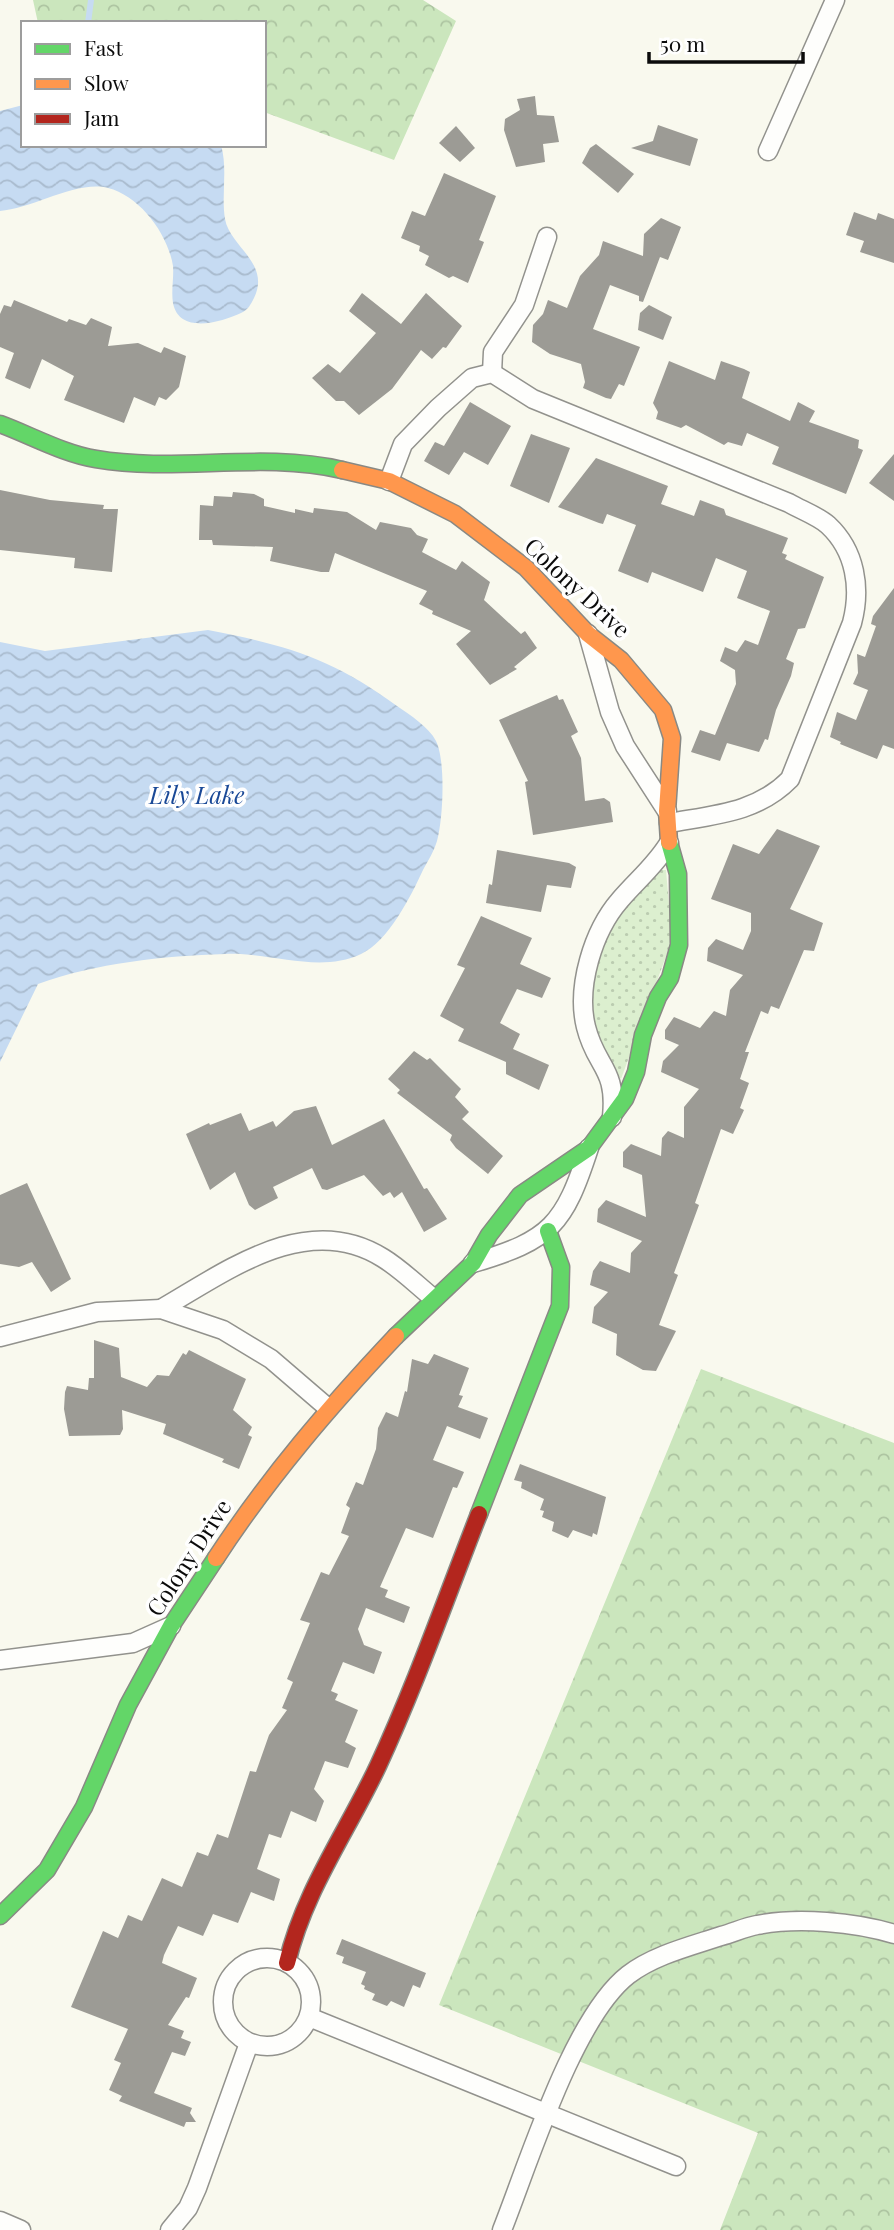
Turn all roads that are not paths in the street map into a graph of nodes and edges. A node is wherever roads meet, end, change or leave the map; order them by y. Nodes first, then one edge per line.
1 (835, 0) edge
2 (768, 151) dead end
3 (547, 237) dead end
4 (492, 373) junction
5 (0, 424) edge
6 (389, 481) junction
7 (588, 634) junction
8 (668, 817) junction
9 (668, 843) junction
10 (611, 1120) junction
11 (589, 1148) junction
12 (548, 1231) junction
13 (473, 1263) junction
14 (433, 1298) junction
15 (161, 1309) junction
16 (0, 1337) edge
17 (328, 1408) junction
18 (171, 1626) junction
19 (0, 1660) edge
20 (0, 1916) edge
21 (894, 1934) edge
22 (287, 1963) junction
23 (309, 2018) junction
24 (249, 2043) junction
25 (547, 2114) junction
26 (676, 2166) dead end
27 (0, 2221) edge
28 (21, 2230) edge
29 (170, 2230) edge
30 (502, 2230) edge

1 - 2 street
3 - 4 street
4 - 6 street
4 - 8 street
5 - 6 street, Colony Drive
6 - 7 street, Colony Drive
7 - 8 street
7 - 8 street, Colony Drive
8 - 9 street, Colony Drive
9 - 10 street, Colony Drive
9 - 10 street
10 - 11 street, Colony Drive
11 - 12 street, Colony Drive
11 - 13 street, Colony Drive
12 - 13 street, Colony Drive
12 - 22 street
13 - 14 street, Colony Drive
14 - 15 street
14 - 17 street, Colony Drive
15 - 16 street
15 - 17 street
17 - 18 street, Colony Drive
18 - 19 street
18 - 20 street, Colony Drive
21 - 25 street
22 - 23 street
22 - 24 street
23 - 24 street
23 - 25 street
24 - 29 street
25 - 26 street
25 - 30 street
27 - 28 street

